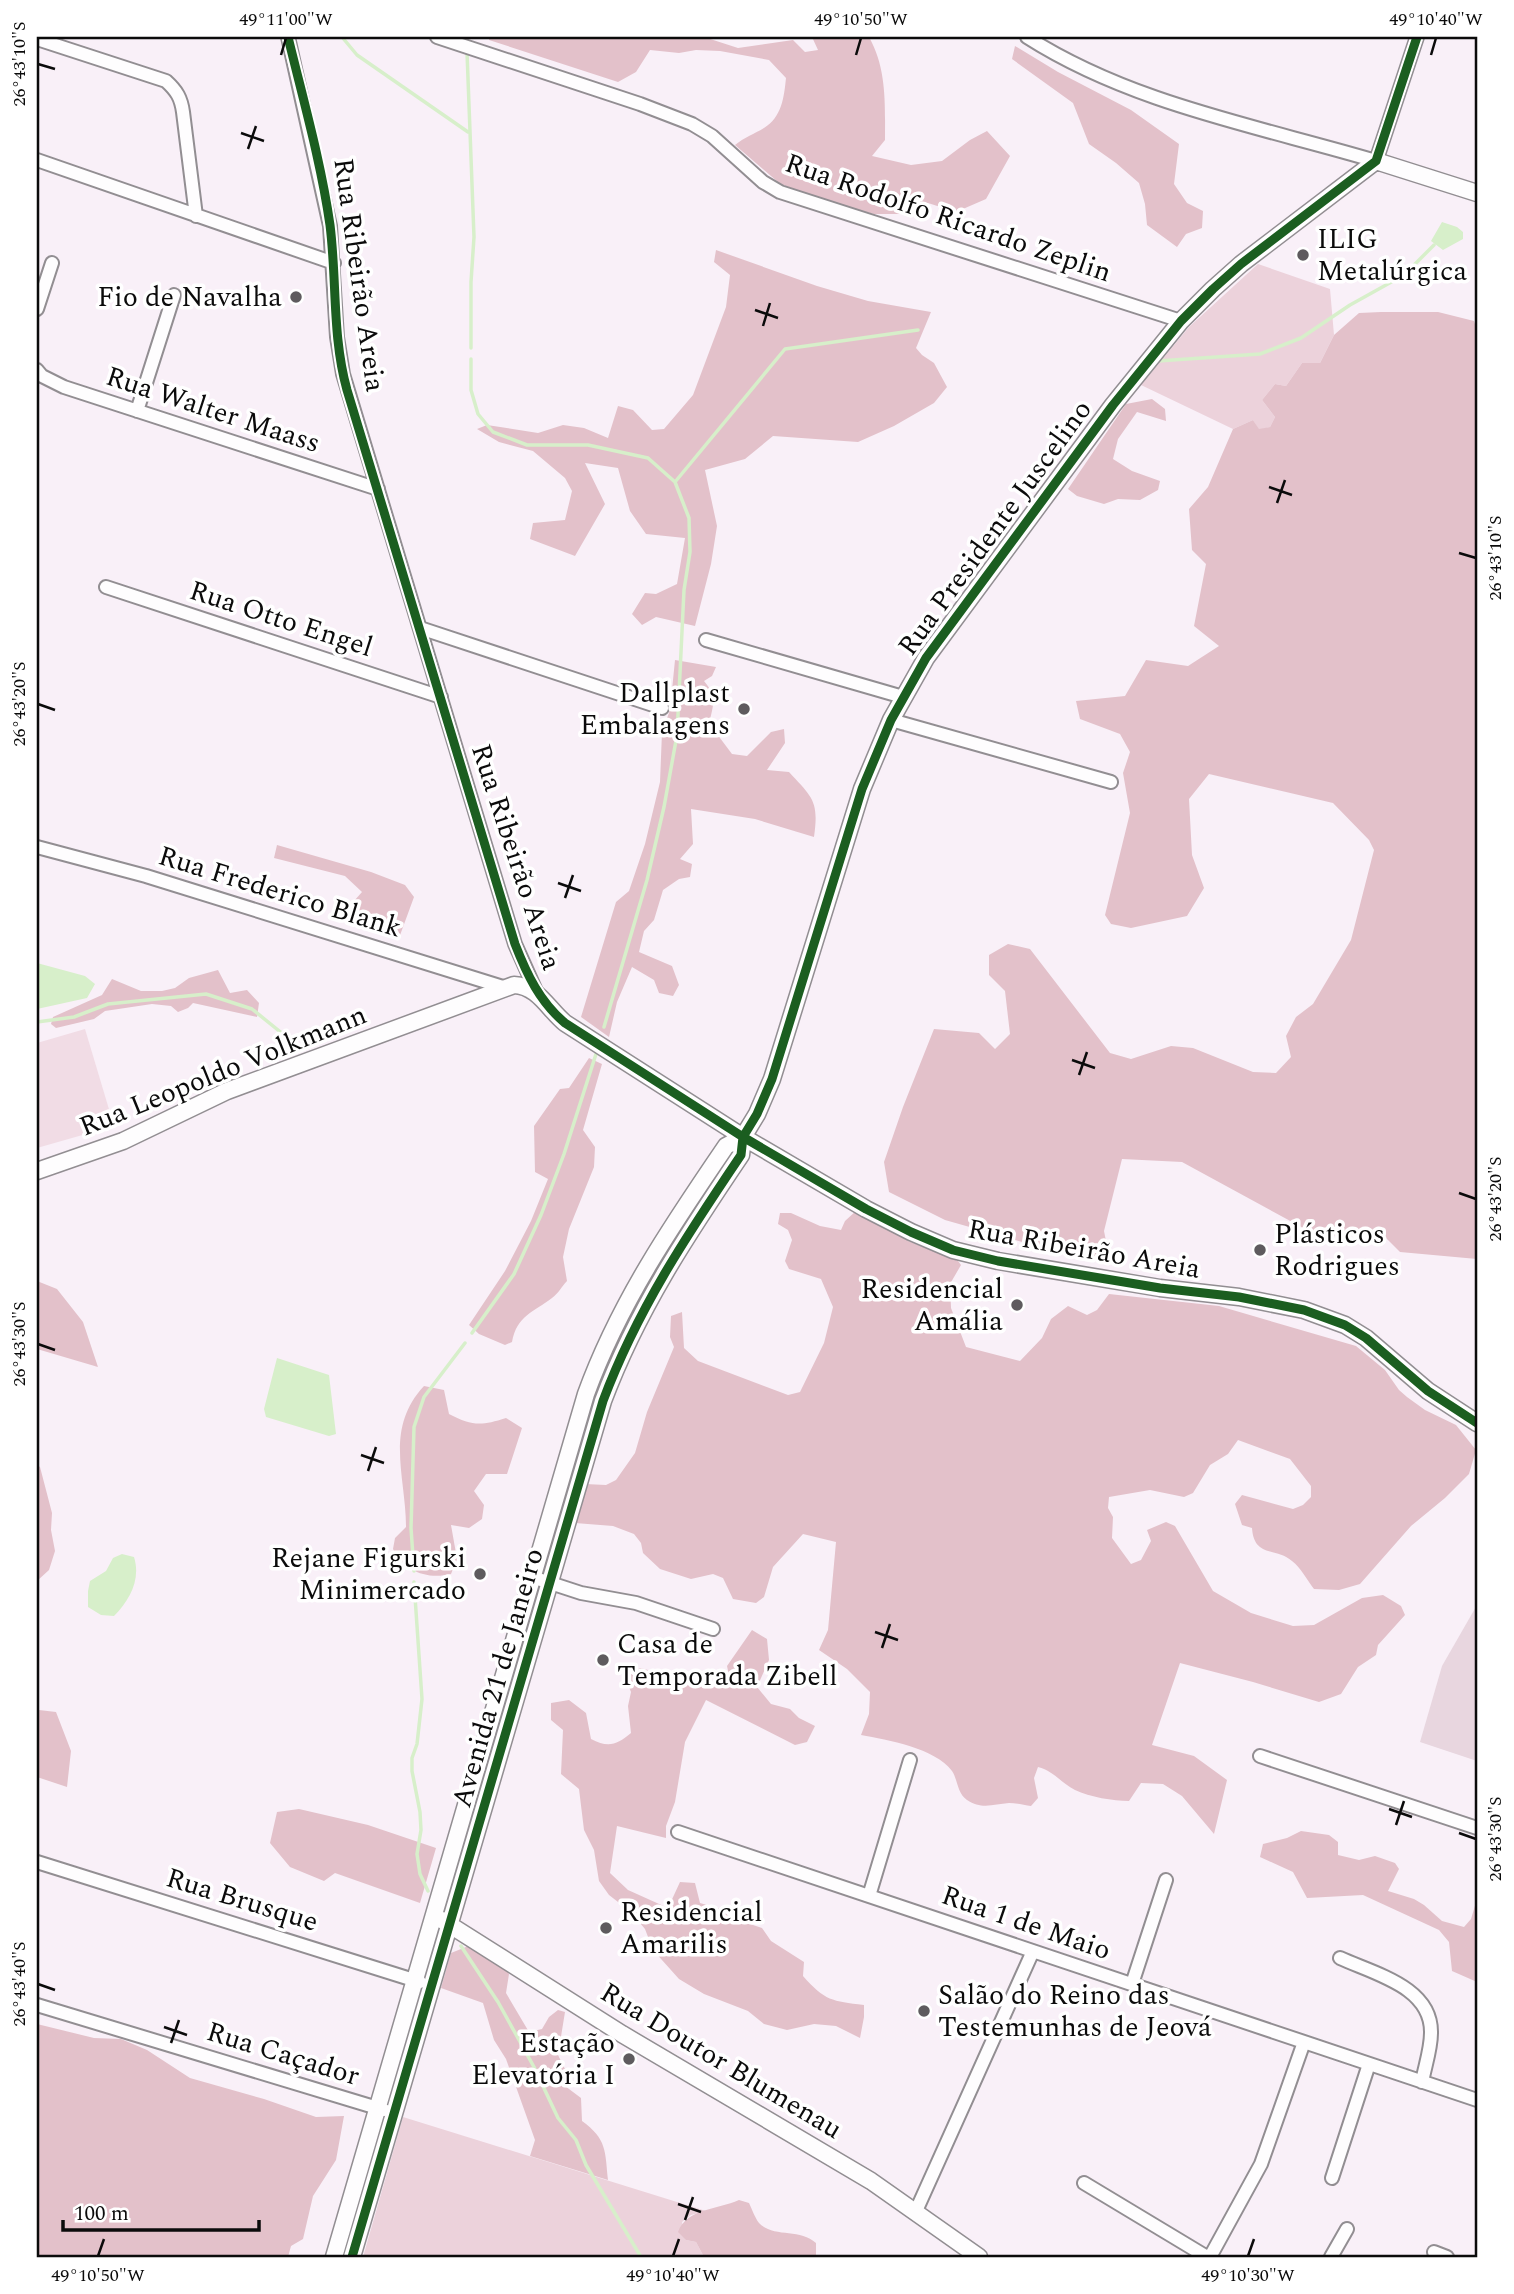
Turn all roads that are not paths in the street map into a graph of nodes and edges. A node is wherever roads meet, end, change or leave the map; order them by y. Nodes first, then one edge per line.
1 (288, 37) edge
2 (437, 37) edge
3 (1027, 37) edge
4 (1417, 37) edge
5 (37, 39) edge
6 (37, 160) edge
7 (1376, 162) junction
8 (1477, 193) edge
9 (196, 215) junction
10 (52, 263) dead end
11 (334, 263) junction
12 (174, 295) dead end
13 (37, 309) edge
14 (1181, 321) junction
15 (37, 370) edge
16 (137, 411) junction
17 (377, 489) junction
18 (106, 587) dead end
19 (420, 628) junction
20 (706, 640) dead end
21 (903, 696) junction
22 (441, 697) junction
23 (662, 708) dead end
24 (891, 720) junction
25 (1111, 782) dead end
26 (37, 846) edge
27 (507, 989) junction
28 (539, 995) junction
29 (743, 1137) junction
30 (37, 1171) edge
31 (586, 1394) junction
32 (603, 1401) junction
33 (1477, 1423) edge
34 (532, 1577) junction
35 (550, 1583) junction
36 (713, 1629) dead end
37 (1260, 1756) dead end
38 (910, 1760) dead end
39 (477, 1765) junction
40 (495, 1770) junction
41 (1477, 1828) edge
42 (678, 1832) dead end
43 (37, 1862) edge
44 (1166, 1880) dead end
45 (869, 1896) junction
46 (434, 1914) junction
47 (449, 1925) junction
48 (1033, 1951) junction
49 (1340, 1958) dead end
50 (415, 1980) junction
51 (1132, 1984) junction
52 (432, 1986) junction
53 (37, 2005) edge
54 (1304, 2042) junction
55 (1368, 2064) junction
56 (1422, 2081) junction
57 (1477, 2100) edge
58 (377, 2108) junction
59 (394, 2114) junction
60 (1332, 2179) dead end
61 (1084, 2183) dead end
62 (916, 2211) junction
63 (1347, 2229) dead end
64 (334, 2257) edge
65 (352, 2257) edge
66 (979, 2257) edge
67 (1209, 2257) edge
68 (1331, 2257) edge

1 - 11 street, Rua Ribeirão Areia
2 - 14 street, Rua Rodolfo Ricardo Zeplin
3 - 7 street
4 - 7 street
5 - 9 street
6 - 9 street
7 - 8 street
7 - 14 street, Rua Presidente Juscelino
9 - 11 street
10 - 13 street
11 - 17 street, Rua Ribeirão Areia
12 - 16 street
14 - 21 street, Rua Presidente Juscelino
15 - 16 street, Rua Walter Maass
16 - 17 street, Rua Walter Maass
17 - 19 street, Rua Ribeirão Areia
18 - 22 street, Rua Otto Engel
19 - 22 street, Rua Ribeirão Areia
19 - 23 street
20 - 21 street
21 - 24 street, Rua Presidente Juscelino
22 - 28 street, Rua Ribeirão Areia
24 - 25 street
24 - 29 street, Rua Presidente Juscelino
26 - 27 street, Rua Frederico Blank
27 - 28 street
27 - 30 street, Rua Leopoldo Volkmann
28 - 29 street, Rua Ribeirão Areia
29 - 31 street, Avenida 21 de Janeiro
29 - 32 street, Avenida 21 de Janeiro
29 - 33 street, Rua Ribeirão Areia
31 - 32 street
31 - 34 street, Avenida 21 de Janeiro
32 - 35 street, Avenida 21 de Janeiro
34 - 35 street
34 - 39 street, Avenida 21 de Janeiro
35 - 36 street
35 - 40 street, Avenida 21 de Janeiro
37 - 41 street
38 - 45 street
39 - 40 street
39 - 46 street, Avenida 21 de Janeiro
40 - 47 street, Avenida 21 de Janeiro
42 - 45 street, Rua 1 de Maio
43 - 50 street, Rua Brusque
44 - 51 street
45 - 48 street, Rua 1 de Maio
46 - 47 street, Rua Doutor Blumenau
46 - 50 street, Avenida 21 de Janeiro
47 - 52 street, Avenida 21 de Janeiro
47 - 62 street, Rua Doutor Blumenau
48 - 51 street, Rua 1 de Maio
48 - 62 street
49 - 56 street
50 - 52 street, Rua Brusque
50 - 58 street, Avenida 21 de Janeiro
51 - 54 street, Rua 1 de Maio
52 - 59 street, Avenida 21 de Janeiro
53 - 58 street, Rua Caçador
54 - 55 street, Rua 1 de Maio
54 - 67 street
55 - 56 street, Rua 1 de Maio
55 - 60 street
56 - 57 street, Rua 1 de Maio
58 - 59 street, Rua Caçador
58 - 64 street, Avenida 21 de Janeiro
59 - 65 street, Avenida 21 de Janeiro
61 - 67 street
62 - 66 street, Rua Doutor Blumenau
63 - 68 street

